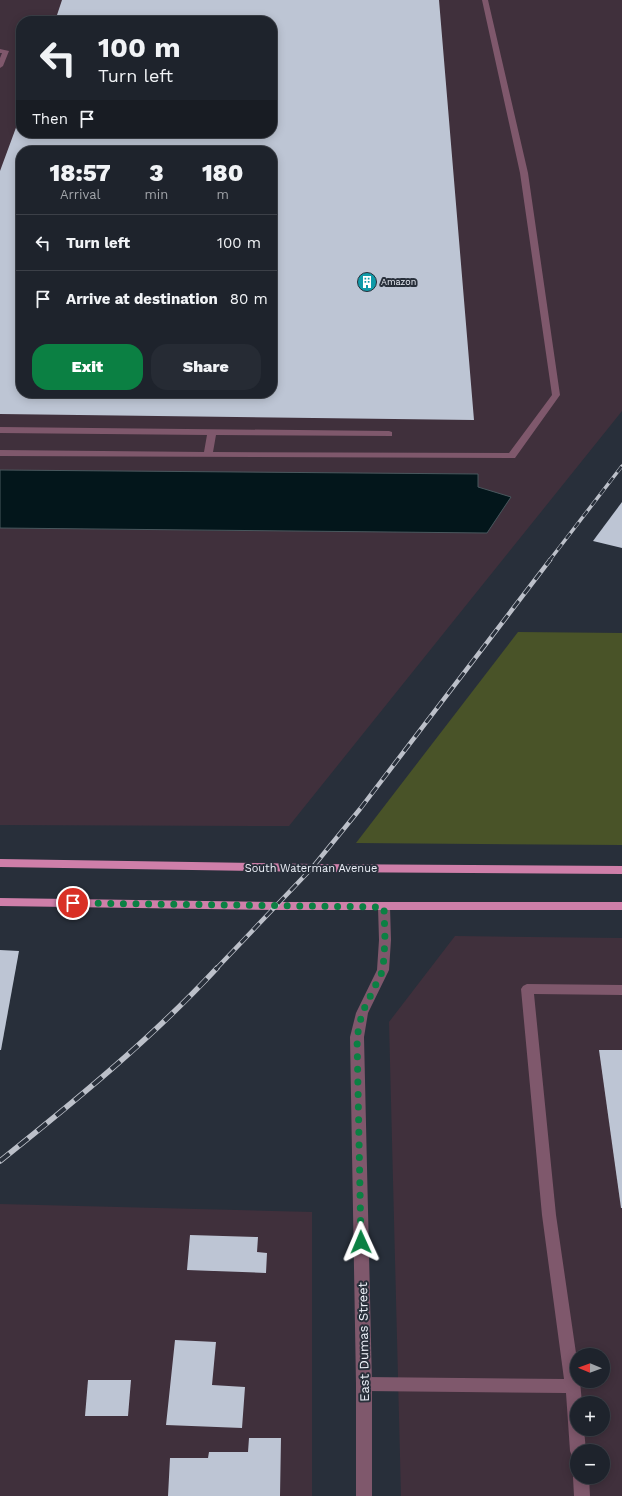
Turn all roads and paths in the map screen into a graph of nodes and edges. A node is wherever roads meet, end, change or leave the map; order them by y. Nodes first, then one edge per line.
1 (485, 0) edge
2 (0, 51) edge
3 (0, 66) edge
4 (0, 430) edge
5 (212, 432) junction
6 (389, 434) dead end
7 (0, 453) edge
8 (208, 455) junction
9 (0, 863) edge
10 (622, 870) edge
11 (0, 902) edge
12 (622, 906) edge
13 (384, 907) junction
14 (622, 990) edge
15 (570, 1371) edge
16 (364, 1384) junction
17 (570, 1386) edge
18 (572, 1388) edge
19 (577, 1444) edge
20 (581, 1484) edge
21 (364, 1496) edge
22 (582, 1496) edge

1 - 8 street
2 - 3 street
4 - 5 street
5 - 6 street
5 - 8 street
7 - 8 street
9 - 10 main road, South Waterman Avenue
11 - 13 main road
12 - 13 main road
13 - 16 street, East Dumas Street
14 - 15 street
16 - 17 street
16 - 21 street, East Dumas Street
18 - 19 street
20 - 22 street

